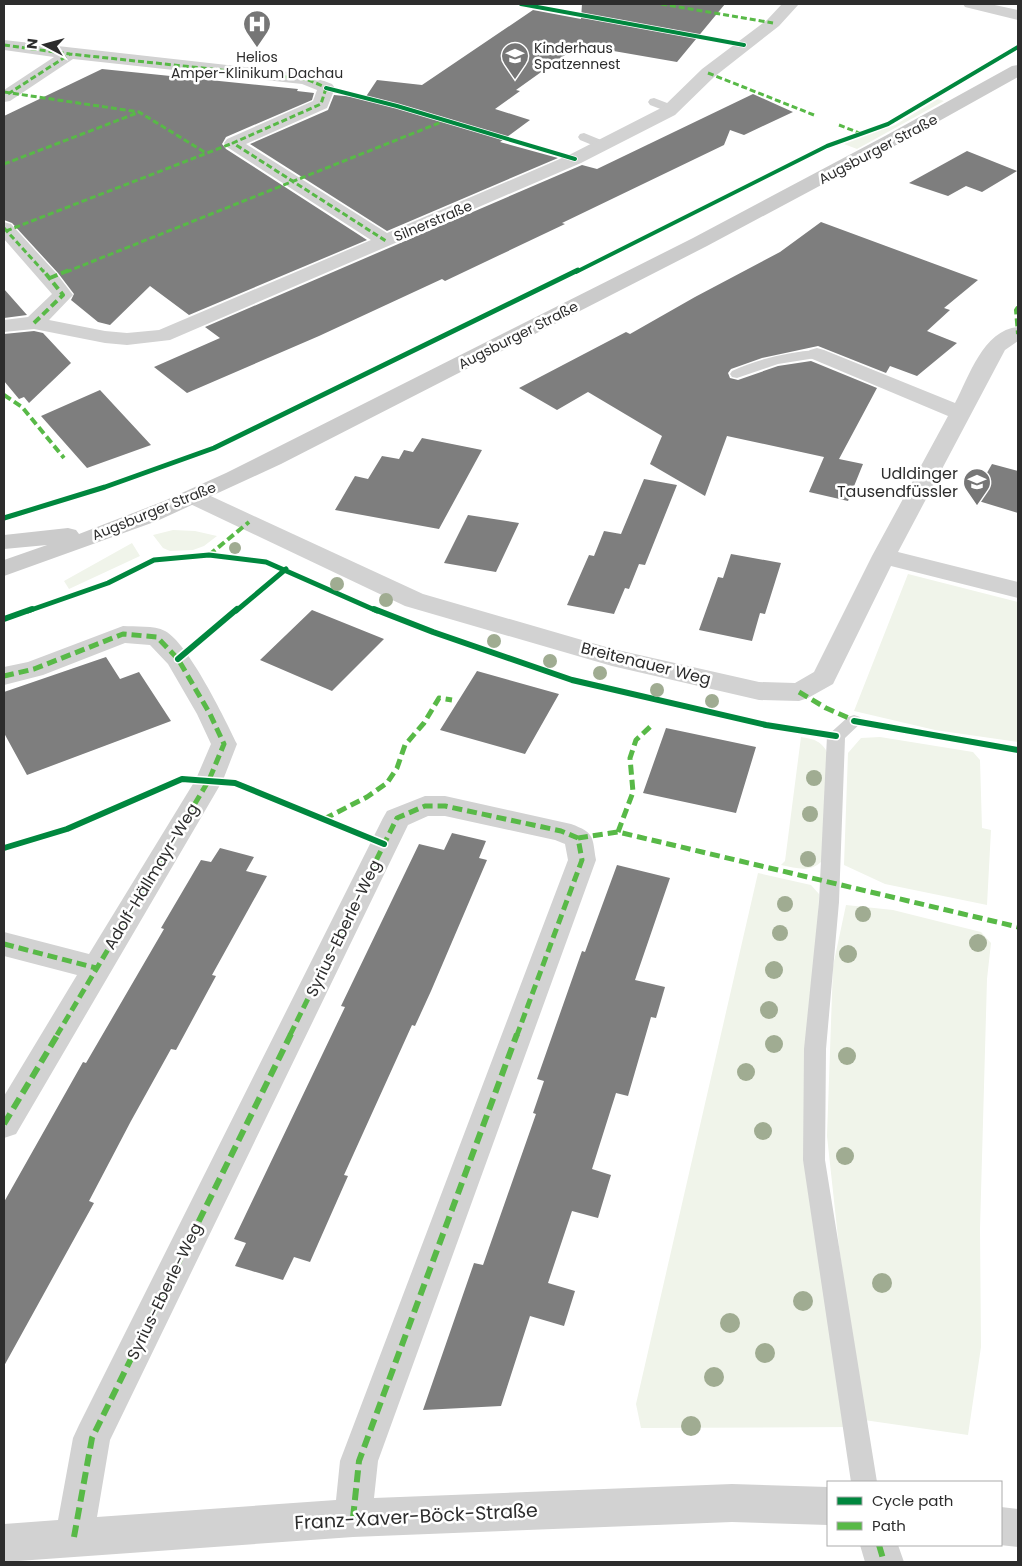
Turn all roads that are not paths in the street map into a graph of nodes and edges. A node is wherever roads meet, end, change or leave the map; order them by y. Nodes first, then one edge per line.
1 (791, 4) edge
2 (971, 4) edge
3 (1018, 15) edge
4 (4, 45) edge
5 (70, 54) junction
6 (1018, 70) edge
7 (4, 97) edge
8 (584, 137) dead end
9 (602, 145) junction
10 (4, 228) edge
11 (386, 241) junction
12 (34, 323) junction
13 (4, 326) edge
14 (1017, 333) edge
15 (817, 354) joint
16 (737, 374) dead end
17 (959, 413) junction
18 (194, 497) junction
19 (107, 532) junction
20 (4, 542) edge
21 (884, 556) junction
22 (4, 568) edge
23 (1018, 590) edge
24 (4, 676) edge
25 (854, 721) dead end
26 (4, 944) edge
27 (96, 968) junction
28 (4, 1124) edge
29 (864, 1481) edge
30 (827, 1506) edge
31 (353, 1518) junction
32 (1002, 1526) edge
33 (1018, 1528) edge
34 (74, 1537) junction
35 (4, 1542) edge
36 (879, 1546) edge
37 (884, 1562) edge

1 - 9 street, Silnerstraße
2 - 3 street
4 - 5 street
5 - 7 street
5 - 11 street
6 - 18 main road, Augsburger Straße
8 - 9 lane
9 - 11 street, Silnerstraße
10 - 12 street
11 - 12 street, Silnerstraße
12 - 13 street, Silnerstraße
14 - 17 street, Breitenauer Weg
15 - 16 lane
15 - 17 street
17 - 21 street, Breitenauer Weg
18 - 19 main road, Augsburger Straße
18 - 21 street, Breitenauer Weg
19 - 20 main road
19 - 22 main road, Augsburger Straße
21 - 23 street
24 - 27 street, Adolf-Hällmayr-Weg
25 - 29 lane
26 - 27 street
27 - 28 street, Adolf-Hällmayr-Weg
30 - 31 street, Franz-Xaver-Böck-Straße
31 - 34 street, Franz-Xaver-Böck-Straße
31 - 34 street, Syrius-Eberle-Weg
32 - 33 street
34 - 35 street, Franz-Xaver-Böck-Straße
36 - 37 street

